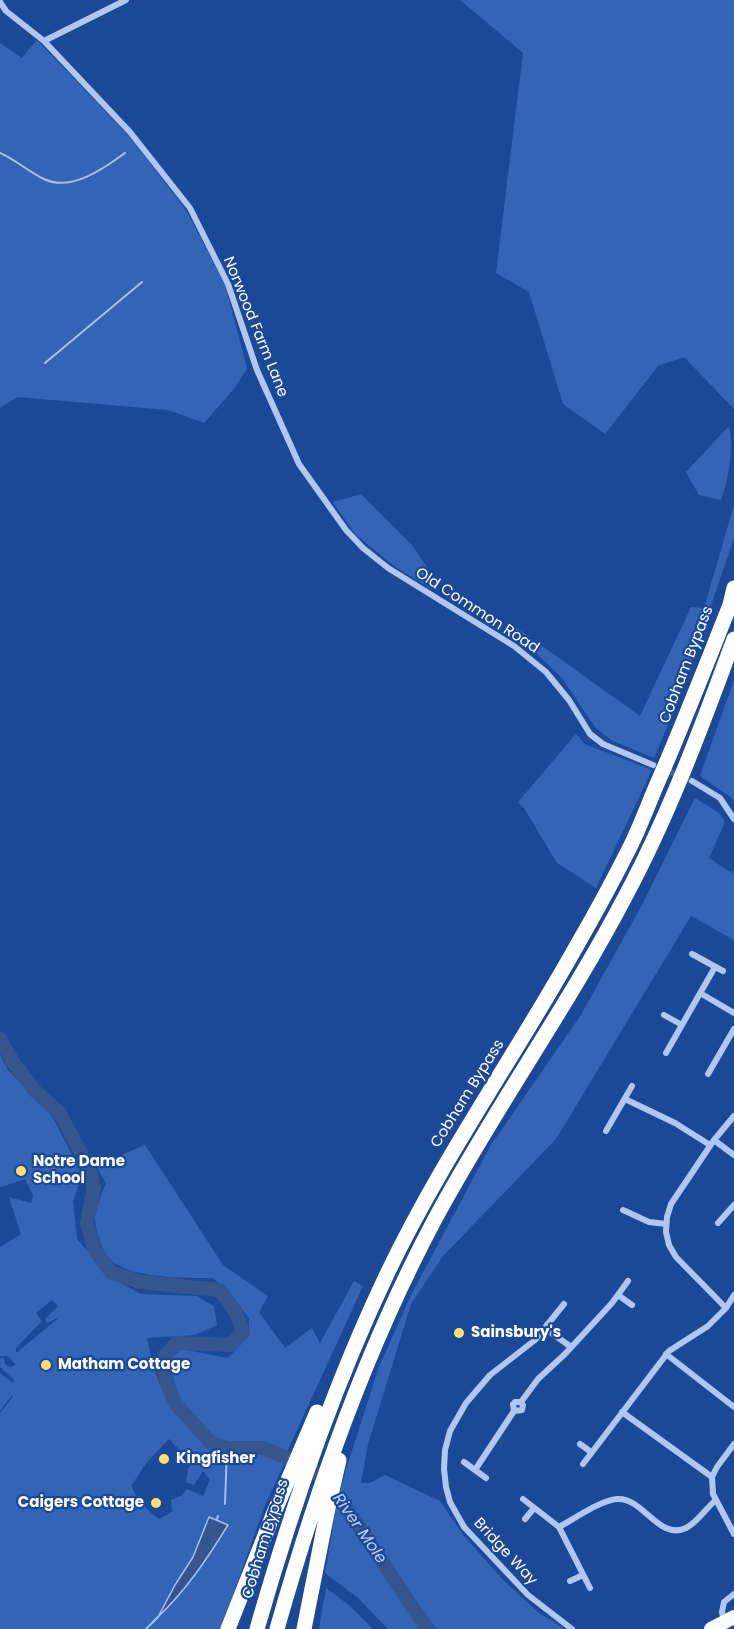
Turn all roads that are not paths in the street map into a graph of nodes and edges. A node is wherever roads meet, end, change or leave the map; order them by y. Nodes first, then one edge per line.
1 (126, 0) edge
2 (0, 2) edge
3 (44, 40) junction
4 (363, 548) joint
5 (734, 588) edge
6 (734, 639) edge
7 (653, 765) tunnel mouth
8 (692, 781) tunnel mouth
9 (734, 819) edge
10 (692, 954) dead end
11 (715, 968) junction
12 (723, 971) dead end
13 (700, 993) junction
14 (734, 1013) edge
15 (664, 1015) dead end
16 (682, 1025) junction
17 (734, 1029) edge
18 (666, 1053) dead end
19 (708, 1074) dead end
20 (632, 1086) dead end
21 (625, 1099) junction
22 (734, 1116) edge
23 (606, 1131) dead end
24 (712, 1142) junction
25 (734, 1155) edge
26 (734, 1205) edge
27 (623, 1210) dead end
28 (718, 1223) dead end
29 (666, 1224) junction
30 (628, 1281) dead end
31 (618, 1295) junction
32 (734, 1295) edge
33 (564, 1304) dead end
34 (632, 1305) dead end
35 (726, 1308) junction
36 (545, 1328) junction
37 (571, 1347) junction
38 (666, 1354) junction
39 (734, 1407) edge
40 (622, 1412) junction
41 (315, 1430) junction
42 (340, 1444) junction
43 (580, 1444) dead end
44 (734, 1444) edge
45 (591, 1452) junction
46 (464, 1462) dead end
47 (583, 1464) dead end
48 (475, 1470) junction
49 (712, 1477) junction
50 (486, 1478) dead end
51 (523, 1499) dead end
52 (716, 1500) junction
53 (534, 1508) junction
54 (525, 1519) dead end
55 (559, 1527) junction
56 (734, 1534) edge
57 (583, 1575) junction
58 (570, 1581) dead end
59 (590, 1588) dead end
60 (734, 1594) edge
61 (729, 1619) edge
62 (228, 1629) edge
63 (257, 1629) edge
64 (277, 1629) edge
65 (304, 1629) edge
66 (572, 1629) edge
67 (711, 1629) edge

1 - 3 street
2 - 3 street, Norwood Farm Lane
3 - 4 street, Norwood Farm Lane
4 - 7 street, Old Common Road
5 - 41 highway, Cobham Bypass
6 - 42 highway
8 - 9 street
10 - 11 street
11 - 12 street
11 - 13 street
13 - 14 street
13 - 16 street
15 - 16 street
16 - 18 street
17 - 19 street
20 - 21 street
21 - 23 street
21 - 24 street
22 - 24 street
24 - 25 street
24 - 29 street
26 - 28 street
27 - 29 street
29 - 35 street
30 - 31 street
31 - 34 street
31 - 37 street
32 - 35 street
33 - 36 street, Bridge Way
35 - 38 street
36 - 37 street
36 - 66 street, Bridge Way
37 - 48 street
38 - 39 street
38 - 40 street
40 - 45 street
40 - 49 street
41 - 62 highway
41 - 63 highway, Cobham Bypass
42 - 64 highway
42 - 65 highway
43 - 45 street
44 - 49 street
45 - 47 street
46 - 48 street
48 - 50 street
49 - 52 street
51 - 53 street
52 - 55 street
52 - 56 street
53 - 54 street
53 - 55 street
55 - 57 street
57 - 58 street
57 - 59 street
60 - 61 street
61 - 67 main road

